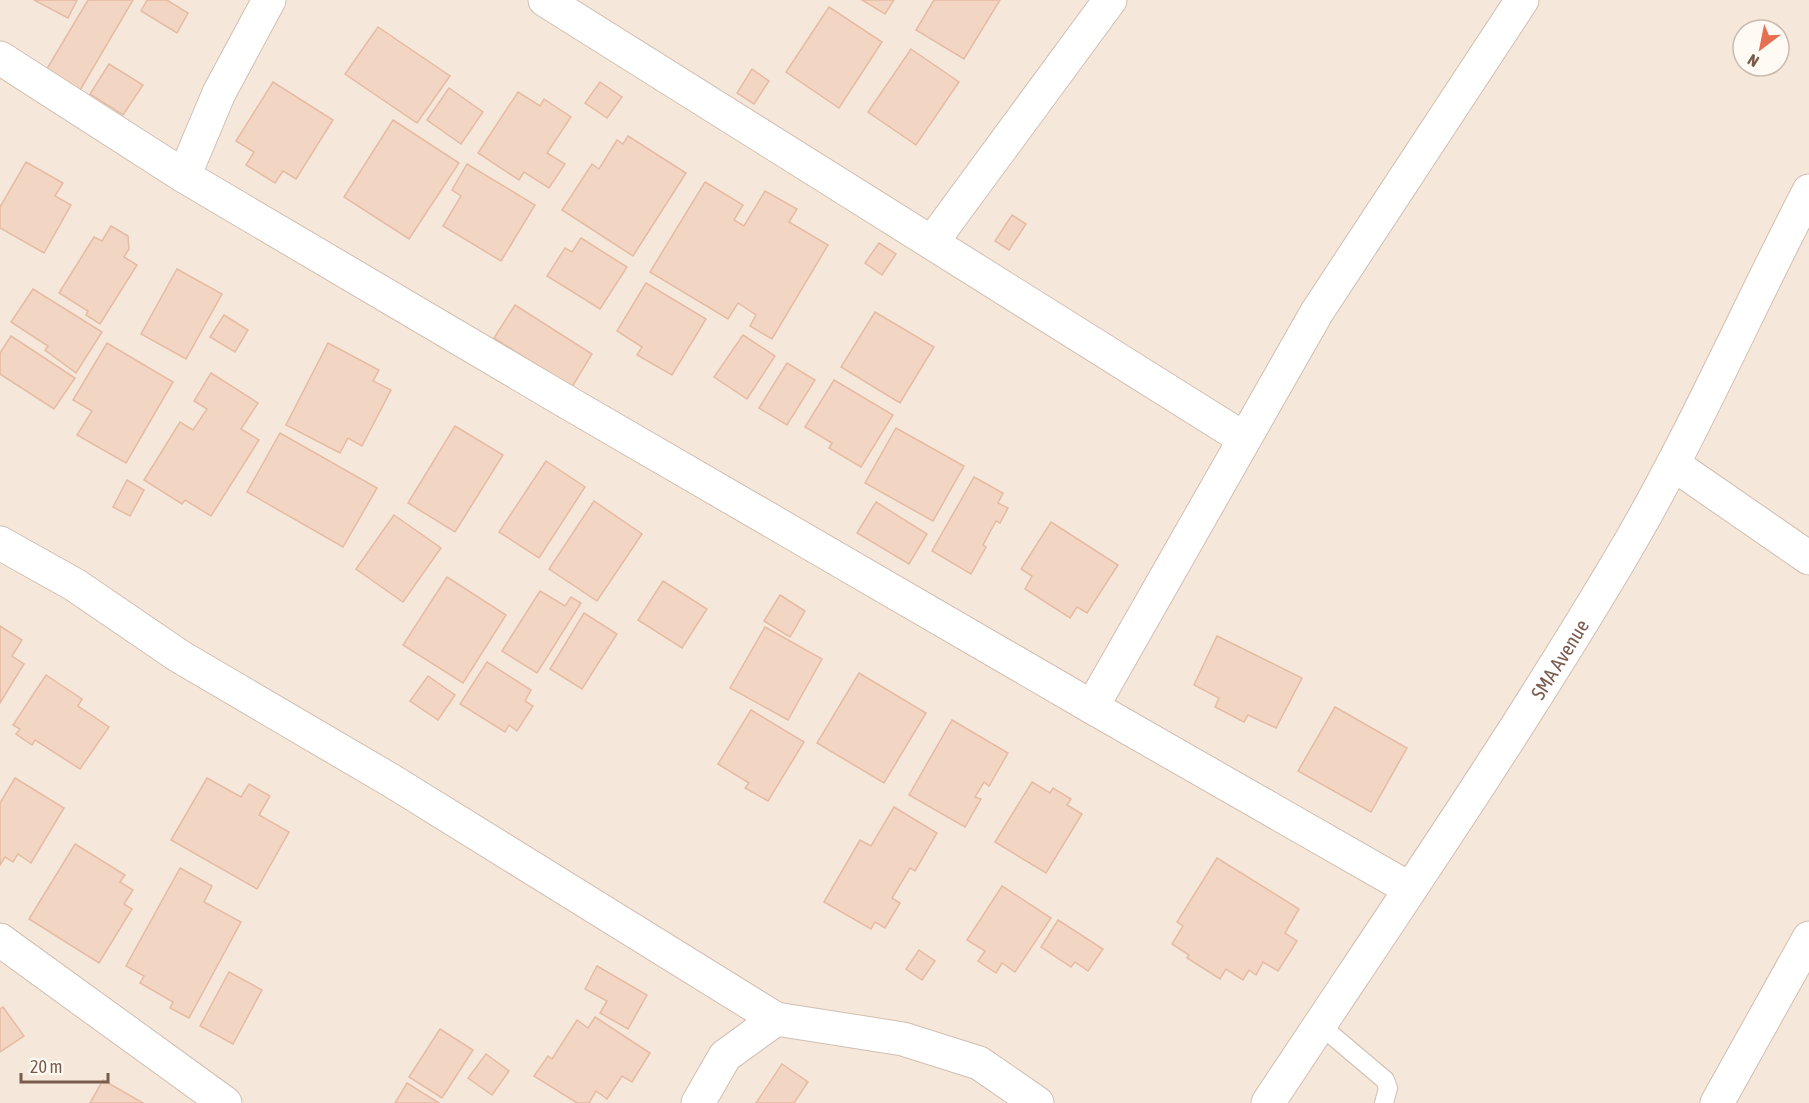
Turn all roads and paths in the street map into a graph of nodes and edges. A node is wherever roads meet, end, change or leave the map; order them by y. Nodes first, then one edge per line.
1 (269, 0) edge
2 (545, 0) edge
3 (1110, 0) edge
4 (1522, 0) edge
5 (0, 58) edge
6 (184, 176) junction
7 (1809, 191) edge
8 (932, 242) junction
9 (1243, 438) junction
10 (1673, 464) junction
11 (0, 543) edge
12 (1809, 558) edge
13 (1092, 707) junction
14 (1410, 889) junction
15 (1809, 938) edge
16 (0, 940) edge
17 (776, 1019) junction
18 (1320, 1025) junction
19 (225, 1103) edge
20 (698, 1103) edge
21 (1037, 1103) edge
22 (1268, 1103) edge
23 (1384, 1103) edge
24 (1717, 1103) edge

1 - 6 street
2 - 8 street
3 - 8 street
4 - 9 street
5 - 6 street
6 - 13 street
7 - 10 street, SMA Avenue
8 - 9 street
9 - 13 street
10 - 12 street
10 - 14 street, SMA Avenue
11 - 17 street
13 - 14 street
14 - 18 street, SMA Avenue
15 - 24 street
16 - 19 street
17 - 20 street
17 - 21 street
18 - 22 street, SMA Avenue
18 - 23 lane

